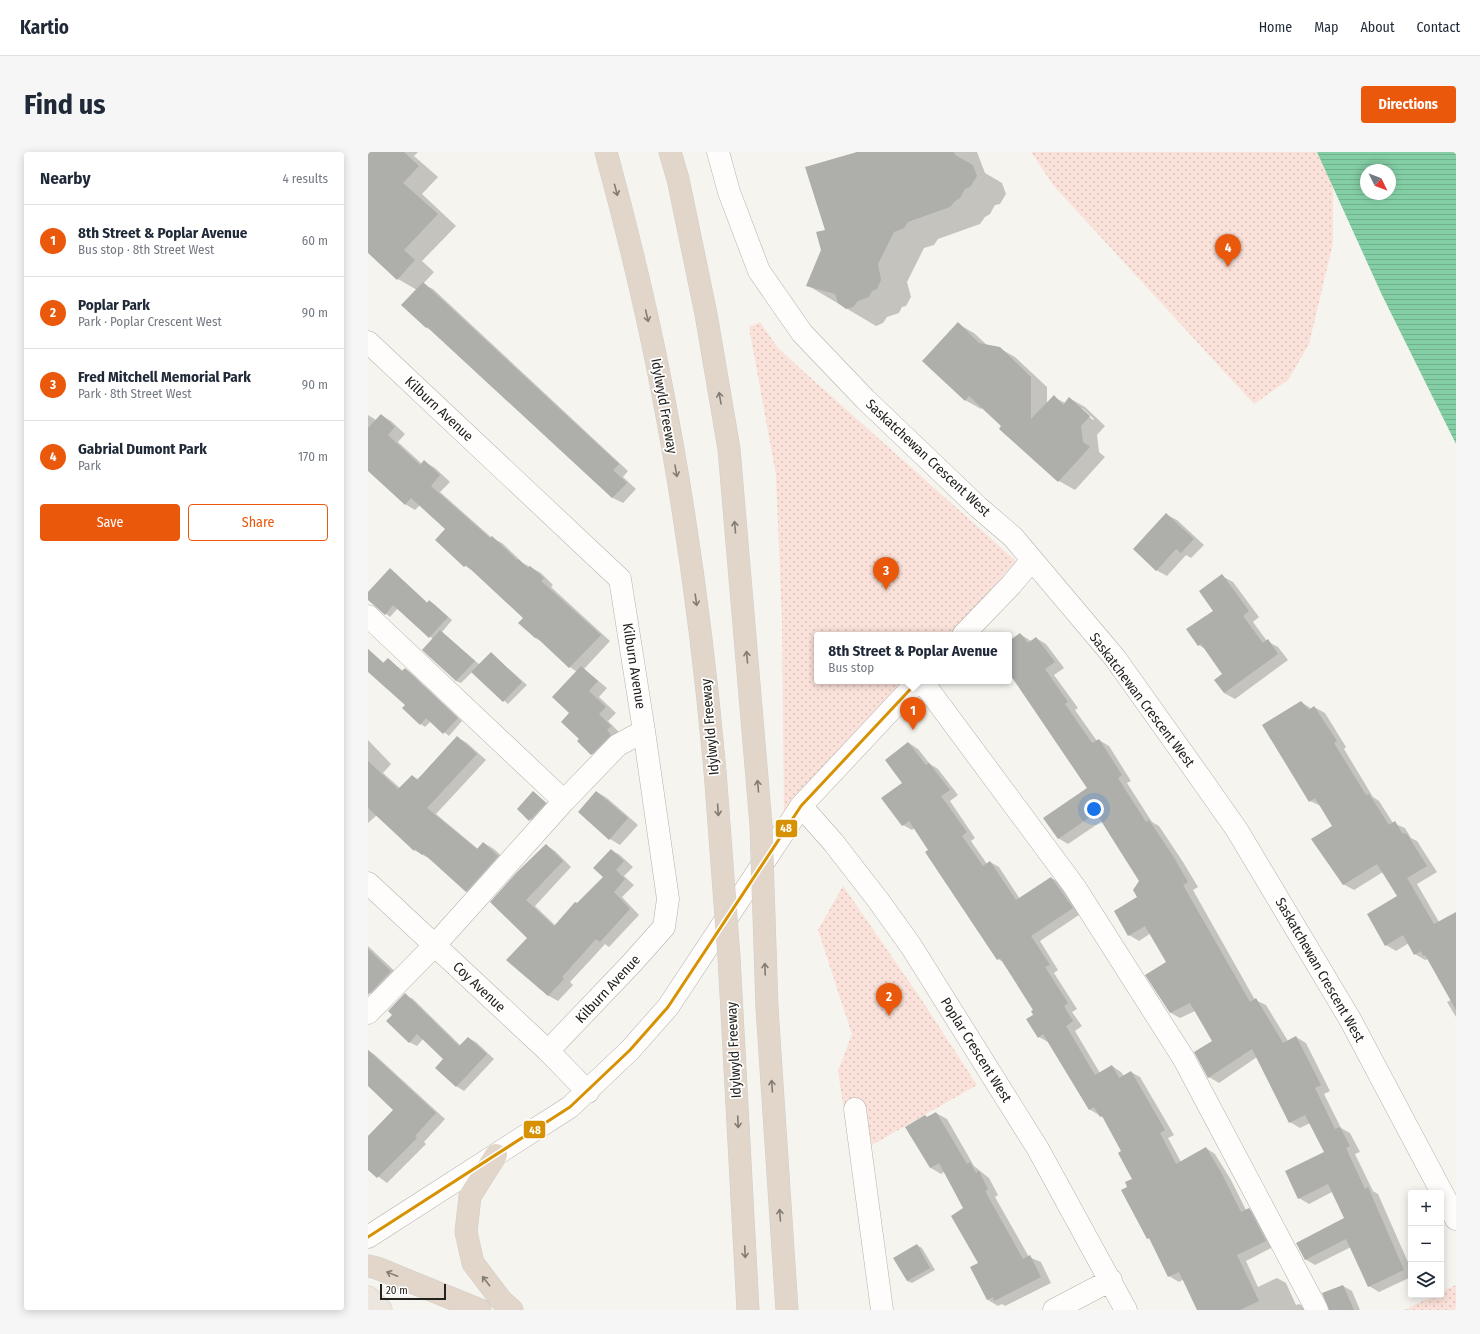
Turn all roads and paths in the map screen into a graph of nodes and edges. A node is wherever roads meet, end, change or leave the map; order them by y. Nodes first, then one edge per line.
1 (606, 152) edge
2 (670, 152) edge
3 (718, 152) edge
4 (368, 342) edge
5 (1031, 561) junction
6 (368, 616) edge
7 (966, 632) edge
8 (915, 684) edge
9 (924, 684) edge
10 (644, 731) junction
11 (564, 802) junction
12 (802, 806) junction
13 (368, 883) edge
14 (434, 946) junction
15 (368, 1014) edge
16 (548, 1051) junction
17 (588, 1092) junction
18 (855, 1109) dead end
19 (496, 1154) junction
20 (1456, 1219) edge
21 (368, 1237) edge
22 (368, 1266) edge
23 (1111, 1280) junction
24 (368, 1297) edge
25 (381, 1310) edge
26 (480, 1310) edge
27 (512, 1310) edge
28 (748, 1310) edge
29 (787, 1310) edge
30 (882, 1310) edge
31 (1054, 1310) edge
32 (1126, 1310) edge
33 (1317, 1310) edge

1 -> 28 highway, Idylwyld Freeway, bridge
29 -> 2 highway, bridge
3 - 5 street, Saskatchewan Crescent West
4 - 10 street, Kilburn Avenue
5 - 7 street
5 - 20 street, Saskatchewan Crescent West
6 - 11 street
8 - 12 street
9 - 33 street
10 - 11 street
10 - 16 street, Kilburn Avenue
11 - 14 street
12 - 17 street
12 - 23 street, Poplar Crescent West
13 - 14 street, Coy Avenue
14 - 15 street
14 - 16 street, Coy Avenue
16 - 17 street, Coy Avenue
17 - 19 street
18 - 30 street
19 - 21 street
27 -> 19 highway
26 -> 22 highway
23 - 31 street
23 - 32 street, Poplar Crescent West
24 - 25 main road

